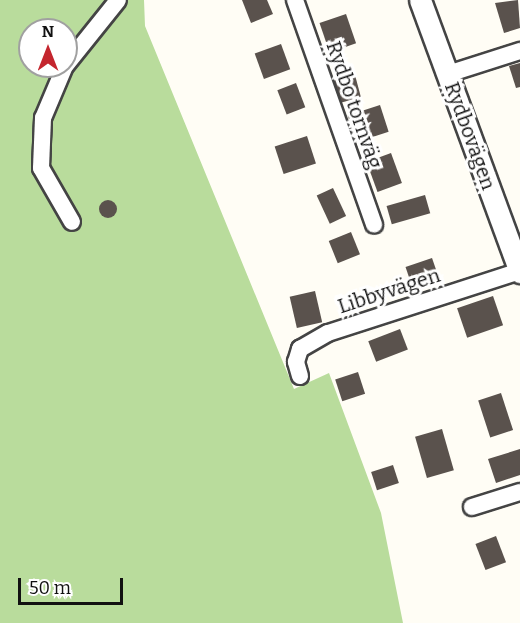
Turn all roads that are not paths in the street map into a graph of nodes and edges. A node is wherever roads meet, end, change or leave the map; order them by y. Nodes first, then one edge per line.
1 (118, 0) edge
2 (295, 0) edge
3 (420, 0) edge
4 (78, 50) edge
5 (520, 51) edge
6 (448, 75) junction
7 (60, 78) edge
8 (72, 222) dead end
9 (374, 224) dead end
10 (520, 271) edge
11 (300, 376) dead end
12 (520, 492) edge
13 (472, 507) dead end

1 - 4 street
2 - 9 street, Rydbo tornväg
3 - 6 street, Rydbovägen
5 - 6 street
6 - 10 street, Rydbovägen
7 - 8 street
10 - 11 street, Libbyvägen
12 - 13 street

